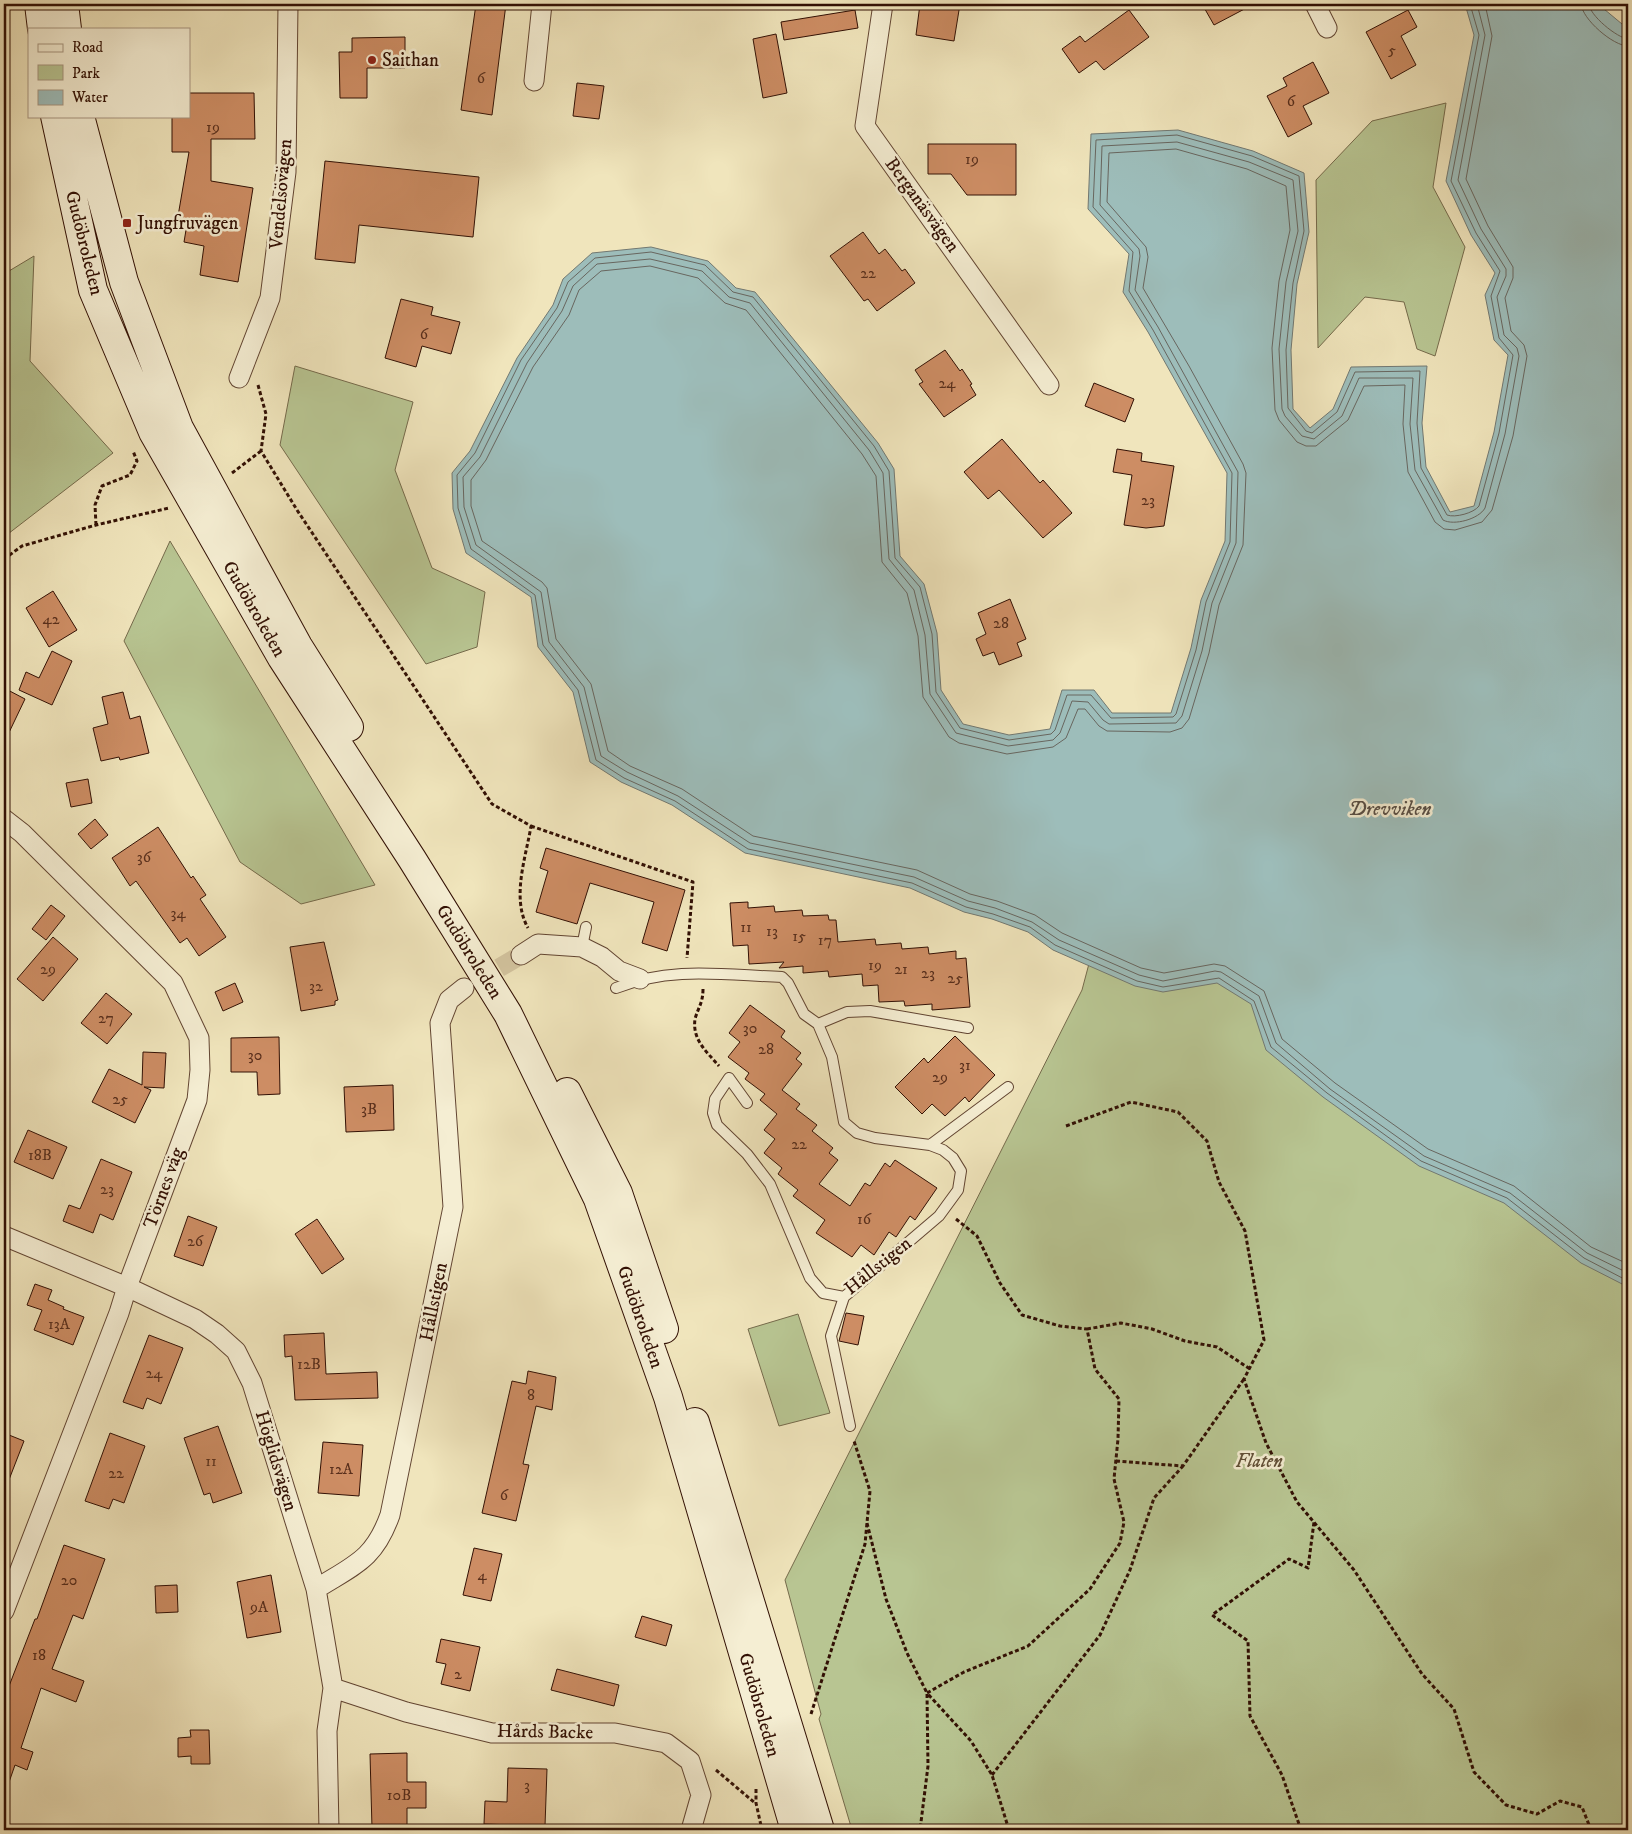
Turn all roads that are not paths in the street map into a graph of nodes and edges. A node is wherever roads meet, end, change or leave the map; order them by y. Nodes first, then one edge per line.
1 (39, 4) edge
2 (64, 4) edge
3 (288, 4) edge
4 (542, 4) edge
5 (883, 4) edge
6 (1315, 4) edge
7 (42, 28) edge
8 (67, 28) edge
9 (1327, 28) dead end
10 (534, 81) dead end
11 (55, 118) edge
12 (81, 118) edge
13 (240, 378) dead end
14 (1049, 385) dead end
15 (4, 819) edge
16 (586, 927) dead end
17 (582, 947) junction
18 (521, 955) tunnel mouth
19 (640, 978) junction
20 (464, 988) tunnel mouth
21 (616, 988) dead end
22 (818, 1024) junction
23 (968, 1028) dead end
24 (1008, 1088) dead end
25 (747, 1103) dead end
26 (930, 1145) junction
27 (4, 1236) edge
28 (127, 1287) junction
29 (844, 1297) junction
30 (850, 1426) road end
31 (316, 1589) junction
32 (4, 1611) edge
33 (332, 1688) junction
34 (329, 1830) edge
35 (691, 1830) edge
36 (795, 1830) edge
37 (820, 1830) edge

1 - 7 main road
2 - 8 main road
3 - 13 street, Vendelsövägen
4 - 10 street
5 - 14 street, Berganäsvägen
6 - 9 street
11 - 36 main road, Gudöbroleden
12 - 37 main road, Gudöbroleden
15 - 28 street, Törnes väg
16 - 17 lane
17 - 18 street
17 - 19 street
19 - 21 lane, Hållstigen
19 - 22 lane, Hållstigen
20 - 31 street, Hållstigen
22 - 23 lane
22 - 26 lane, Hållstigen
24 - 26 lane
25 - 29 lane, Hållstigen
26 - 29 lane, Hållstigen
27 - 28 street, Höglidsvägen
28 - 31 street, Höglidsvägen
28 - 32 street, Törnes väg
29 - 30 lane
31 - 33 street, Höglidsvägen
33 - 34 street, Höglidsvägen
33 - 35 street, Hårds Backe

